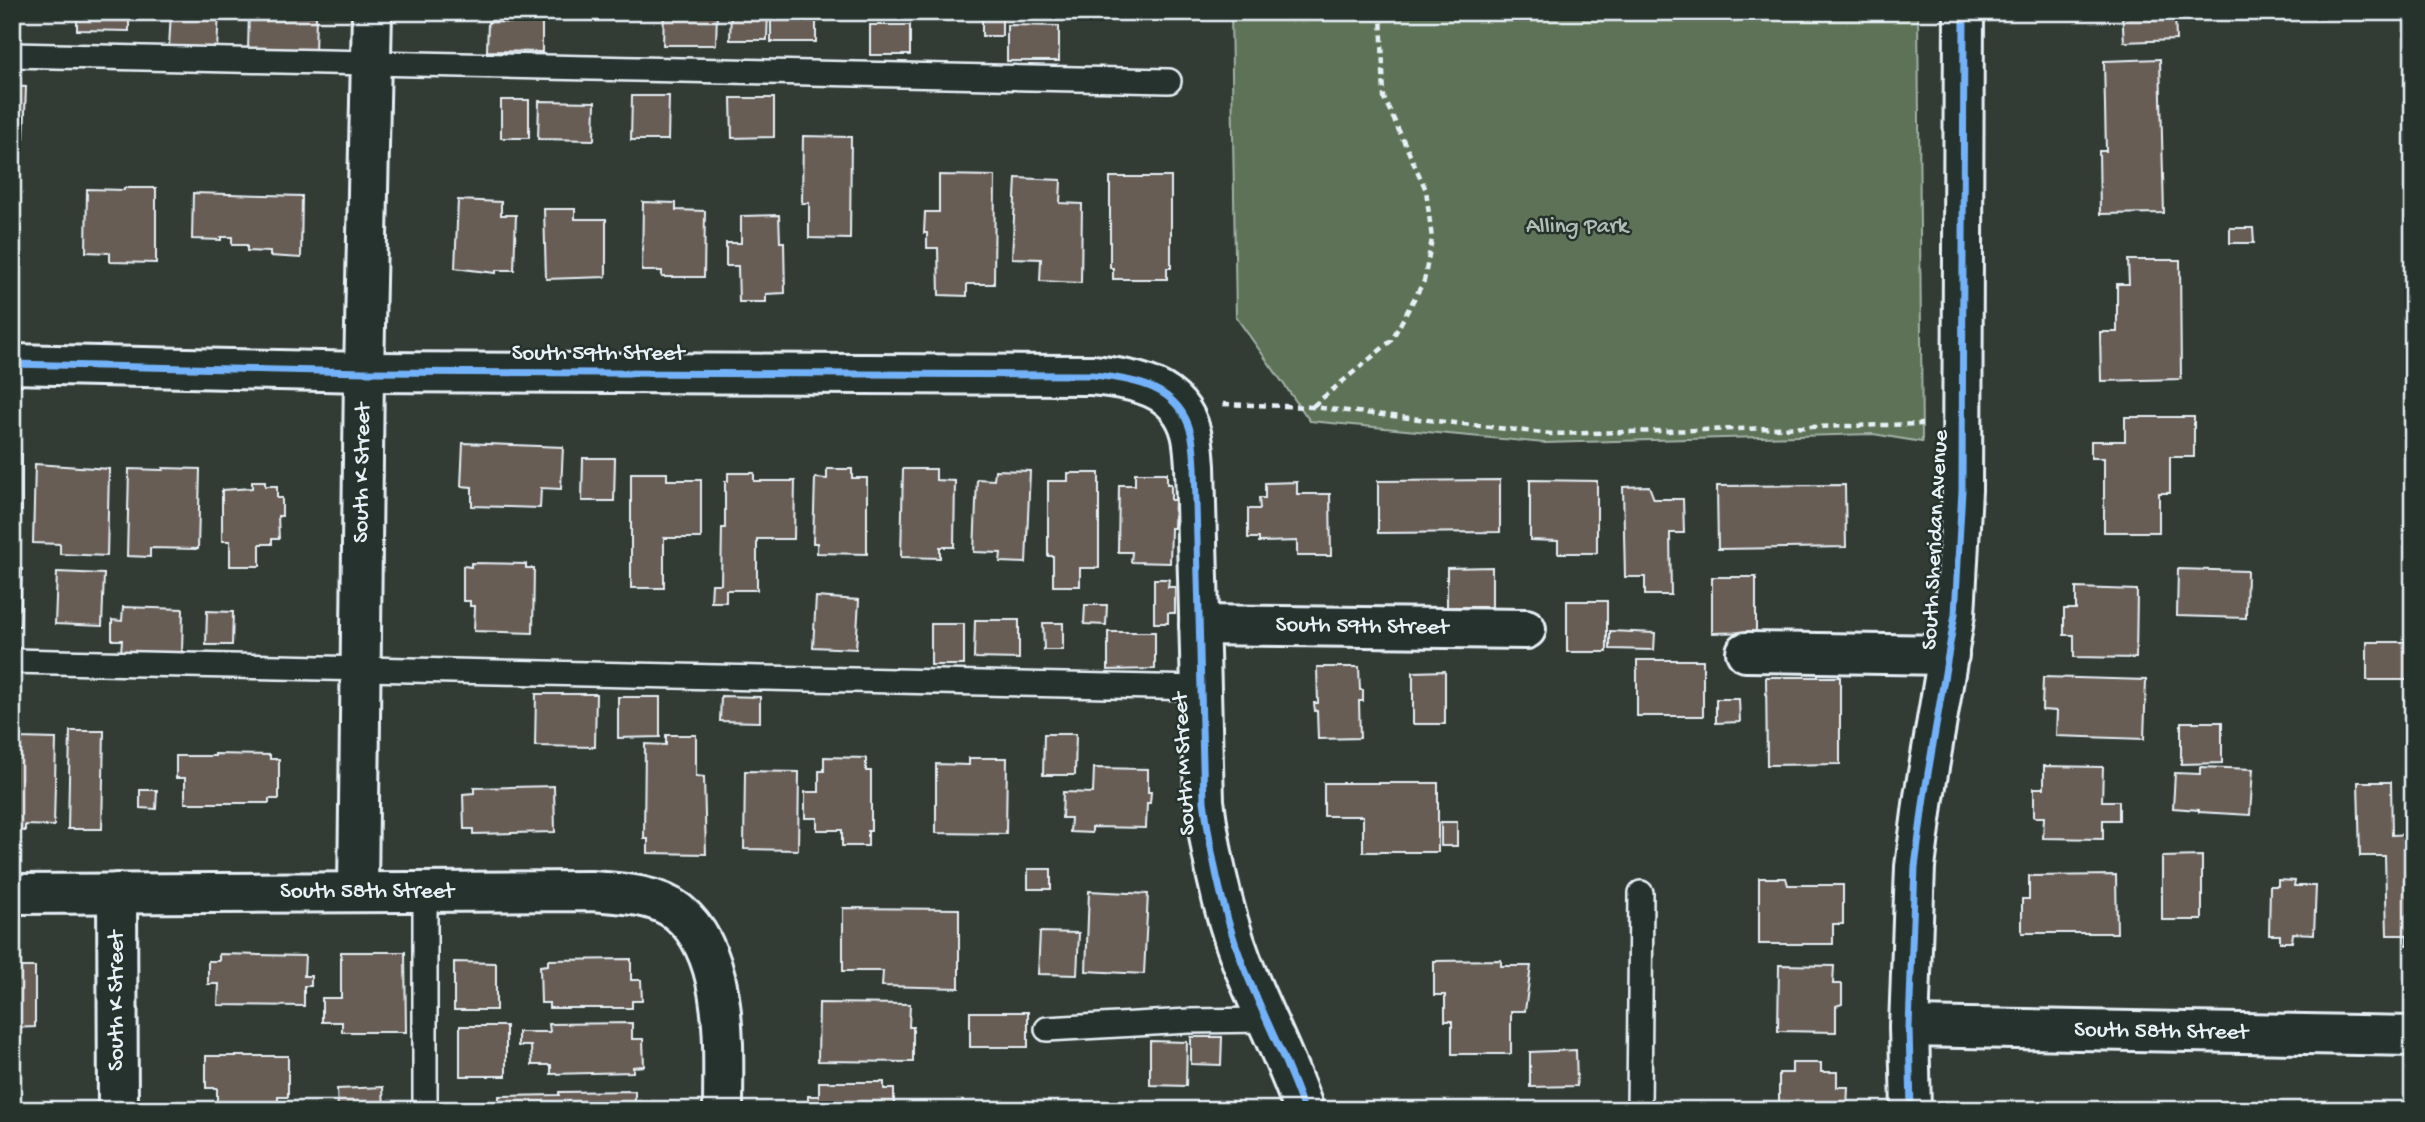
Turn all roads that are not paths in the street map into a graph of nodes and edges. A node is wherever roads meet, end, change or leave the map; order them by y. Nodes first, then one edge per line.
1 (372, 12) edge
2 (1964, 12) edge
3 (12, 55) edge
4 (371, 63) junction
5 (1169, 80) dead end
6 (12, 364) edge
7 (364, 372) junction
8 (1177, 402) joint
9 (1199, 625) junction
10 (1526, 629) dead end
11 (1746, 652) dead end
12 (1949, 655) junction
13 (12, 661) edge
14 (360, 669) junction
15 (1200, 688) junction
16 (358, 892) junction
17 (425, 892) junction
18 (1641, 892) dead end
19 (117, 893) junction
20 (12, 894) edge
21 (1267, 1020) junction
22 (1909, 1027) junction
23 (1047, 1029) dead end
24 (2413, 1036) edge
25 (118, 1110) edge
26 (425, 1110) edge
27 (723, 1110) edge
28 (1304, 1110) edge
29 (1639, 1110) edge
30 (1911, 1110) edge

1 - 4 street, South K Street
2 - 12 street, South Sheridan Avenue
3 - 4 lane
4 - 5 lane
4 - 7 street, South K Street
6 - 7 street, South 59th Street
7 - 8 street, South 59th Street
7 - 14 street, South K Street
8 - 9 street, South M Street
9 - 10 street, South 59th Street
9 - 15 street, South M Street
11 - 12 street
12 - 22 street, South Sheridan Avenue
13 - 14 lane
14 - 15 lane
14 - 16 street, South K Street
15 - 21 street, South M Street
16 - 17 street, South 58th Street
16 - 19 street, South 58th Street
17 - 26 lane
17 - 27 street, South 58th Street
18 - 29 lane
19 - 20 street, South 58th Street
19 - 25 street, South K Street
21 - 23 lane
21 - 28 street, South M Street
22 - 24 street, South 58th Street
22 - 30 street, South Sheridan Avenue

